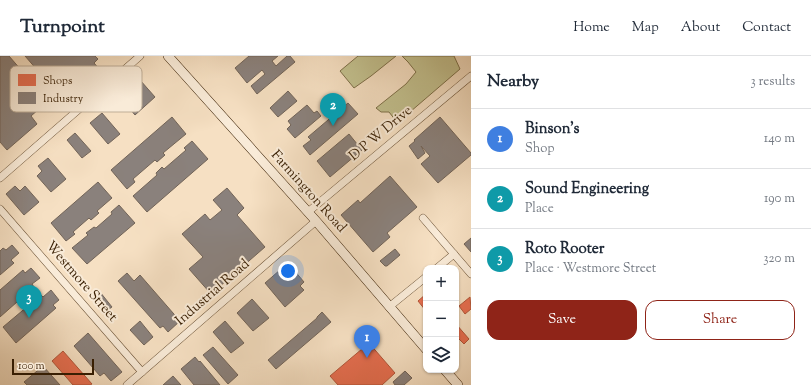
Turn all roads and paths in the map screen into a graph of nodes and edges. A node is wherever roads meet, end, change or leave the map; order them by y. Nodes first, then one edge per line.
1 (140, 56) edge
2 (168, 56) edge
3 (129, 66) edge
4 (471, 76) edge
5 (76, 112) edge
6 (0, 178) edge
7 (0, 209) edge
8 (308, 212) junction
9 (422, 218) dead end
10 (316, 221) junction
11 (454, 254) junction
12 (441, 265) edge
13 (471, 274) edge
14 (423, 279) edge
15 (389, 307) junction
16 (423, 346) edge
17 (142, 372) junction
18 (448, 373) edge
19 (127, 385) edge
20 (458, 385) edge

1 - 3 street
2 - 8 main road, Farmington Road
4 - 8 street, D P W Drive
5 - 6 street
7 - 17 street, Westmore Street
8 - 10 main road, Farmington Road
9 - 11 street
10 - 15 main road, Farmington Road
10 - 17 street, Industrial Road
11 - 12 street
11 - 13 street
14 - 15 street
15 - 16 main road, Farmington Road
17 - 19 street, Industrial Road
18 - 20 main road

